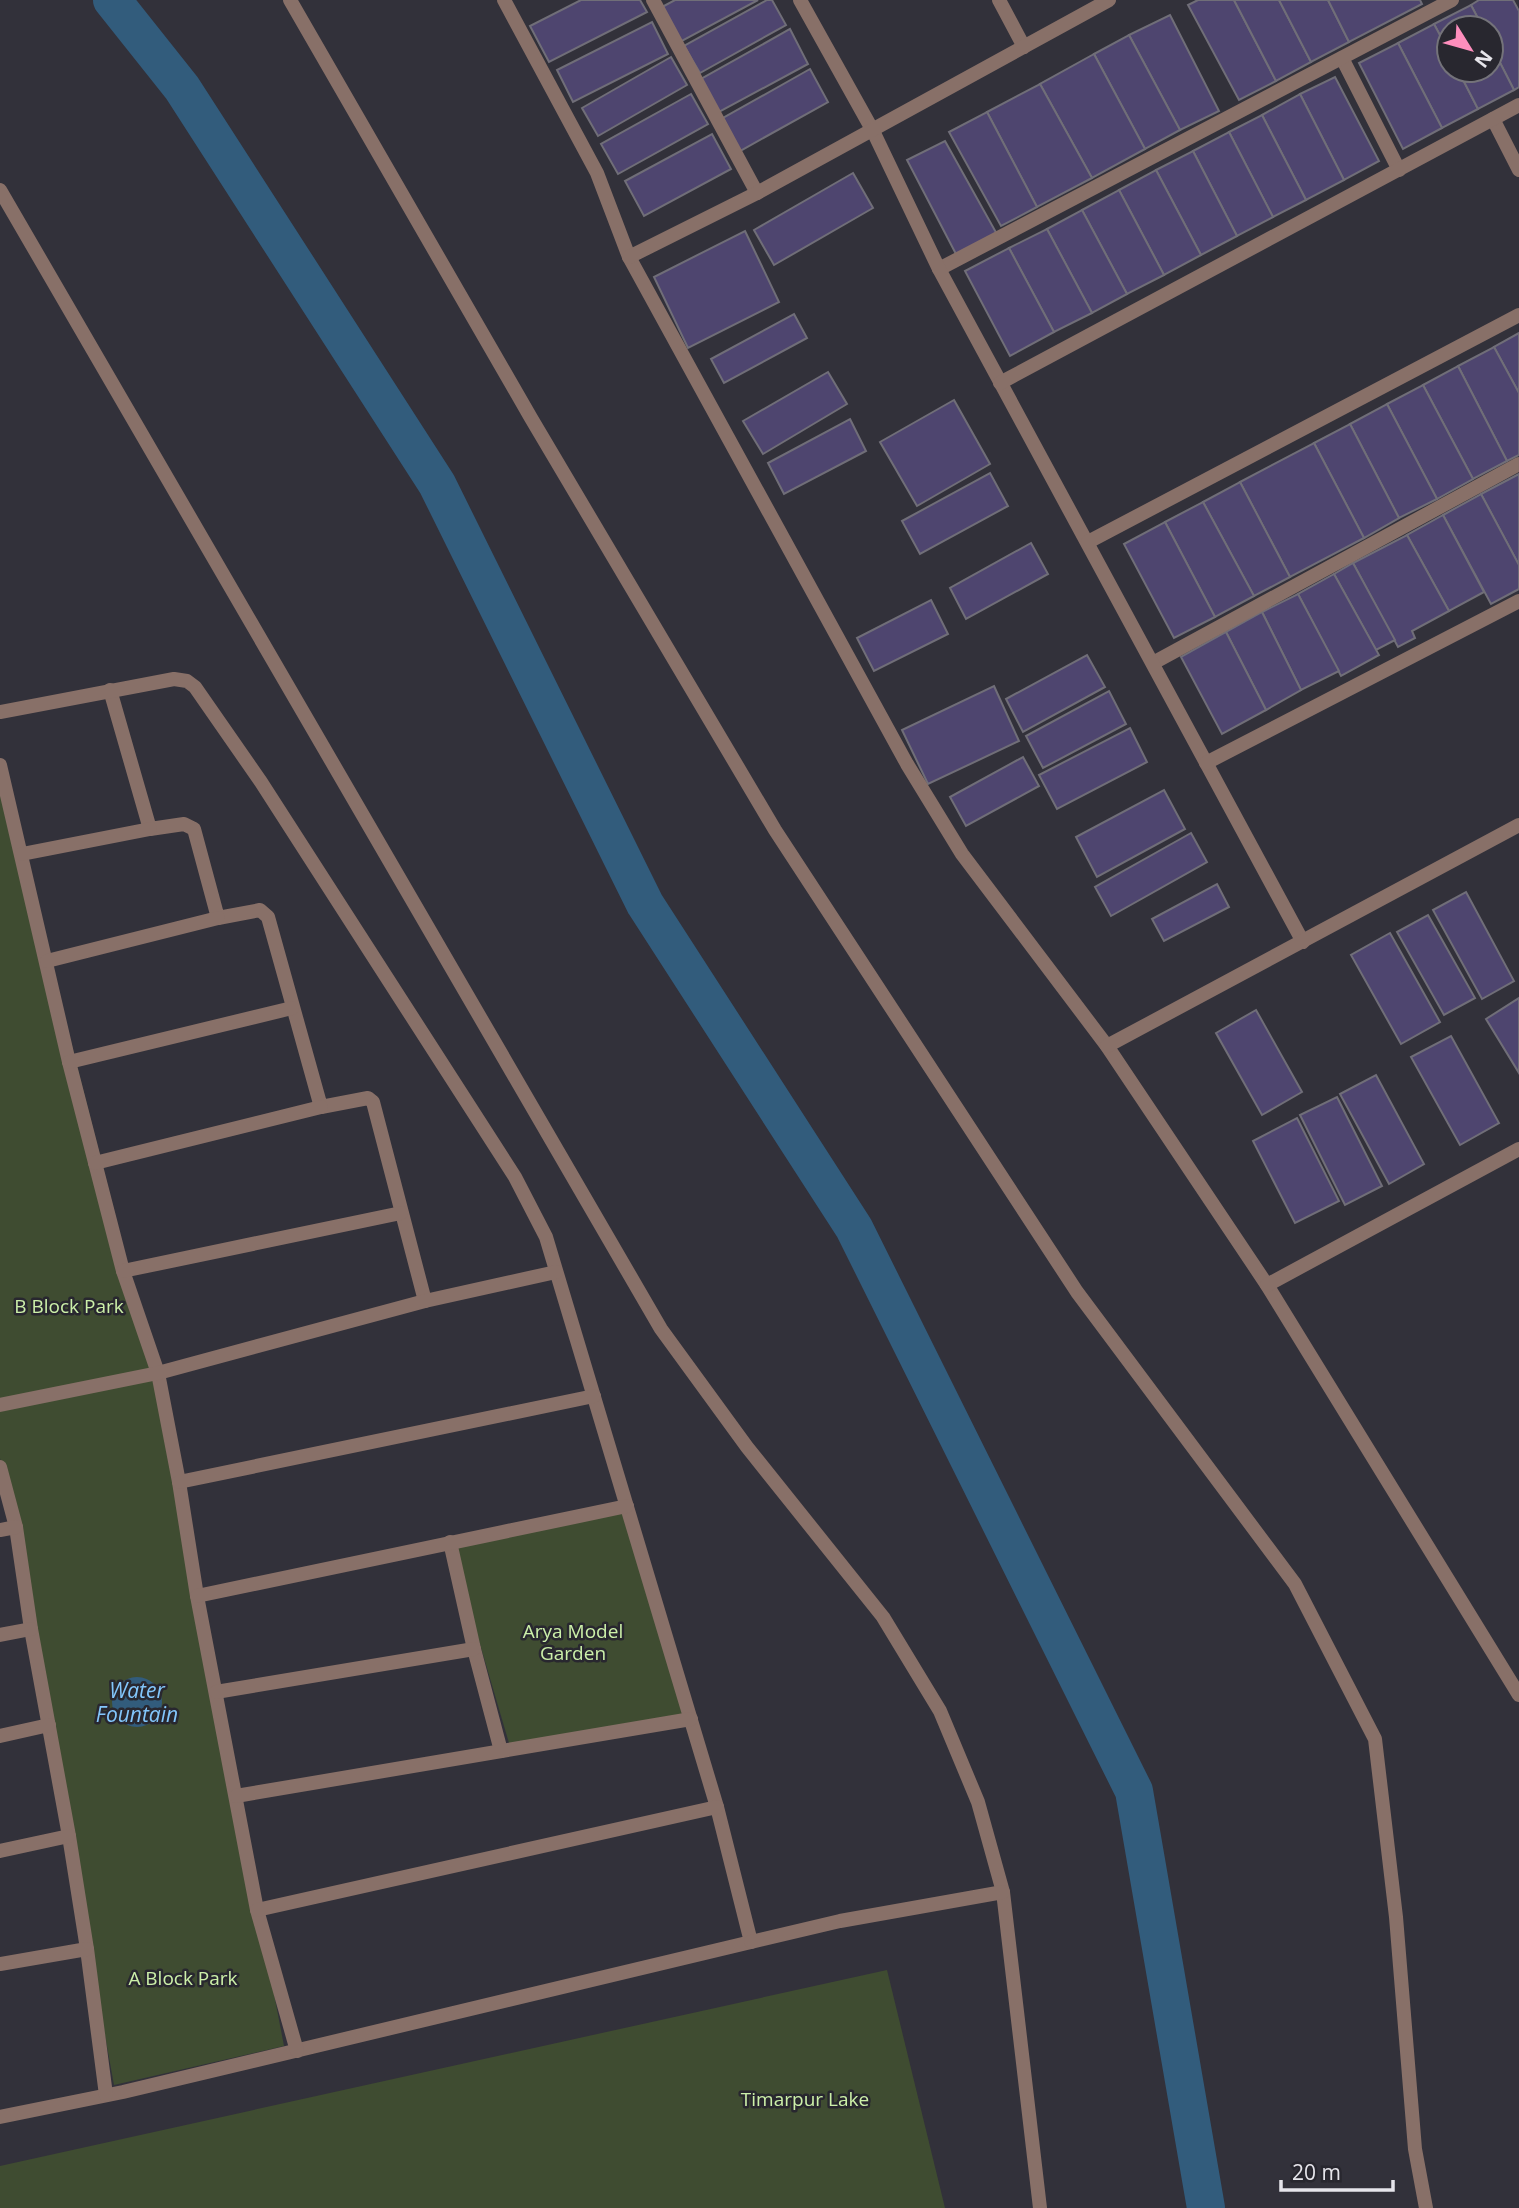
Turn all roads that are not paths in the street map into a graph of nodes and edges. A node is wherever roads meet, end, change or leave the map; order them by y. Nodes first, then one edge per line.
1 (289, 0) edge
2 (504, 0) edge
3 (653, 0) edge
4 (800, 0) edge
5 (999, 0) edge
6 (1109, 0) edge
7 (1452, 0) edge
8 (1024, 47) junction
9 (1342, 58) junction
10 (1519, 105) edge
11 (1493, 119) junction
12 (873, 131) junction
13 (1399, 170) junction
14 (1519, 170) edge
15 (0, 190) edge
16 (757, 193) junction
17 (629, 257) junction
18 (939, 269) junction
19 (1519, 315) edge
20 (1000, 383) junction
21 (1519, 464) edge
22 (1088, 542) junction
23 (1519, 601) edge
24 (1153, 663) junction
25 (110, 690) junction
26 (0, 712) edge
27 (1206, 763) junction
28 (0, 765) edge
29 (1519, 825) edge
30 (150, 829) junction
31 (22, 854) junction
32 (218, 918) junction
33 (1303, 942) junction
34 (47, 961) junction
35 (292, 1009) junction
36 (1107, 1046) junction
37 (69, 1062) junction
38 (321, 1107) junction
39 (1519, 1149) edge
40 (95, 1163) junction
41 (401, 1213) junction
42 (123, 1271) junction
43 (556, 1272) junction
44 (1267, 1284) junction
45 (425, 1301) junction
46 (158, 1373) junction
47 (594, 1396) junction
48 (0, 1405) edge
49 (0, 1467) edge
50 (179, 1482) junction
51 (627, 1506) junction
52 (16, 1527) junction
53 (0, 1530) edge
54 (450, 1542) junction
55 (197, 1596) junction
56 (31, 1629) junction
57 (0, 1635) edge
58 (474, 1649) junction
59 (216, 1692) junction
60 (1519, 1695) edge
61 (691, 1719) junction
62 (49, 1725) junction
63 (0, 1736) edge
64 (501, 1751) junction
65 (236, 1796) junction
66 (717, 1807) junction
67 (69, 1836) junction
68 (0, 1851) edge
69 (1003, 1892) junction
70 (257, 1910) junction
71 (751, 1942) junction
72 (87, 1949) junction
73 (0, 1964) edge
74 (297, 2051) junction
75 (106, 2095) junction
76 (0, 2117) edge
77 (1040, 2208) edge
78 (1426, 2208) edge

1 - 78 street
2 - 17 street
3 - 16 street
4 - 12 street
5 - 8 street
6 - 8 street
7 - 9 street
8 - 12 street
9 - 13 street
9 - 18 street
10 - 11 street
11 - 13 street
11 - 14 street
12 - 16 street
12 - 18 street
13 - 20 street
15 - 69 street
16 - 17 street
17 - 36 street
18 - 20 street
19 - 22 street
20 - 22 street
21 - 24 street
22 - 24 street
23 - 27 street
24 - 27 street
25 - 26 street
25 - 30 street
25 - 43 street
27 - 33 street
28 - 31 street
29 - 33 street
30 - 31 street
30 - 32 street
31 - 34 street
32 - 34 street
32 - 35 street
33 - 36 street
34 - 37 street
35 - 37 street
35 - 38 street
36 - 44 street
37 - 40 street
38 - 40 street
38 - 41 street
39 - 44 street
40 - 42 street
41 - 42 street
41 - 45 street
42 - 46 street
43 - 45 street
43 - 47 street
44 - 60 street
45 - 46 street
46 - 48 street
46 - 50 street
47 - 50 street
47 - 51 street
49 - 52 street
50 - 55 street
51 - 54 street
51 - 61 street
52 - 53 street
52 - 56 street
54 - 55 street
54 - 58 street
55 - 59 street
56 - 57 street
56 - 62 street
58 - 59 street
58 - 64 street
59 - 65 street
61 - 64 street
61 - 66 street
62 - 63 street
62 - 67 street
64 - 65 street
65 - 70 street
66 - 70 street
66 - 71 street
67 - 68 street
67 - 72 street
69 - 71 street
69 - 77 street
70 - 74 street
71 - 74 street
72 - 73 street
72 - 75 street
74 - 75 street
75 - 76 street

